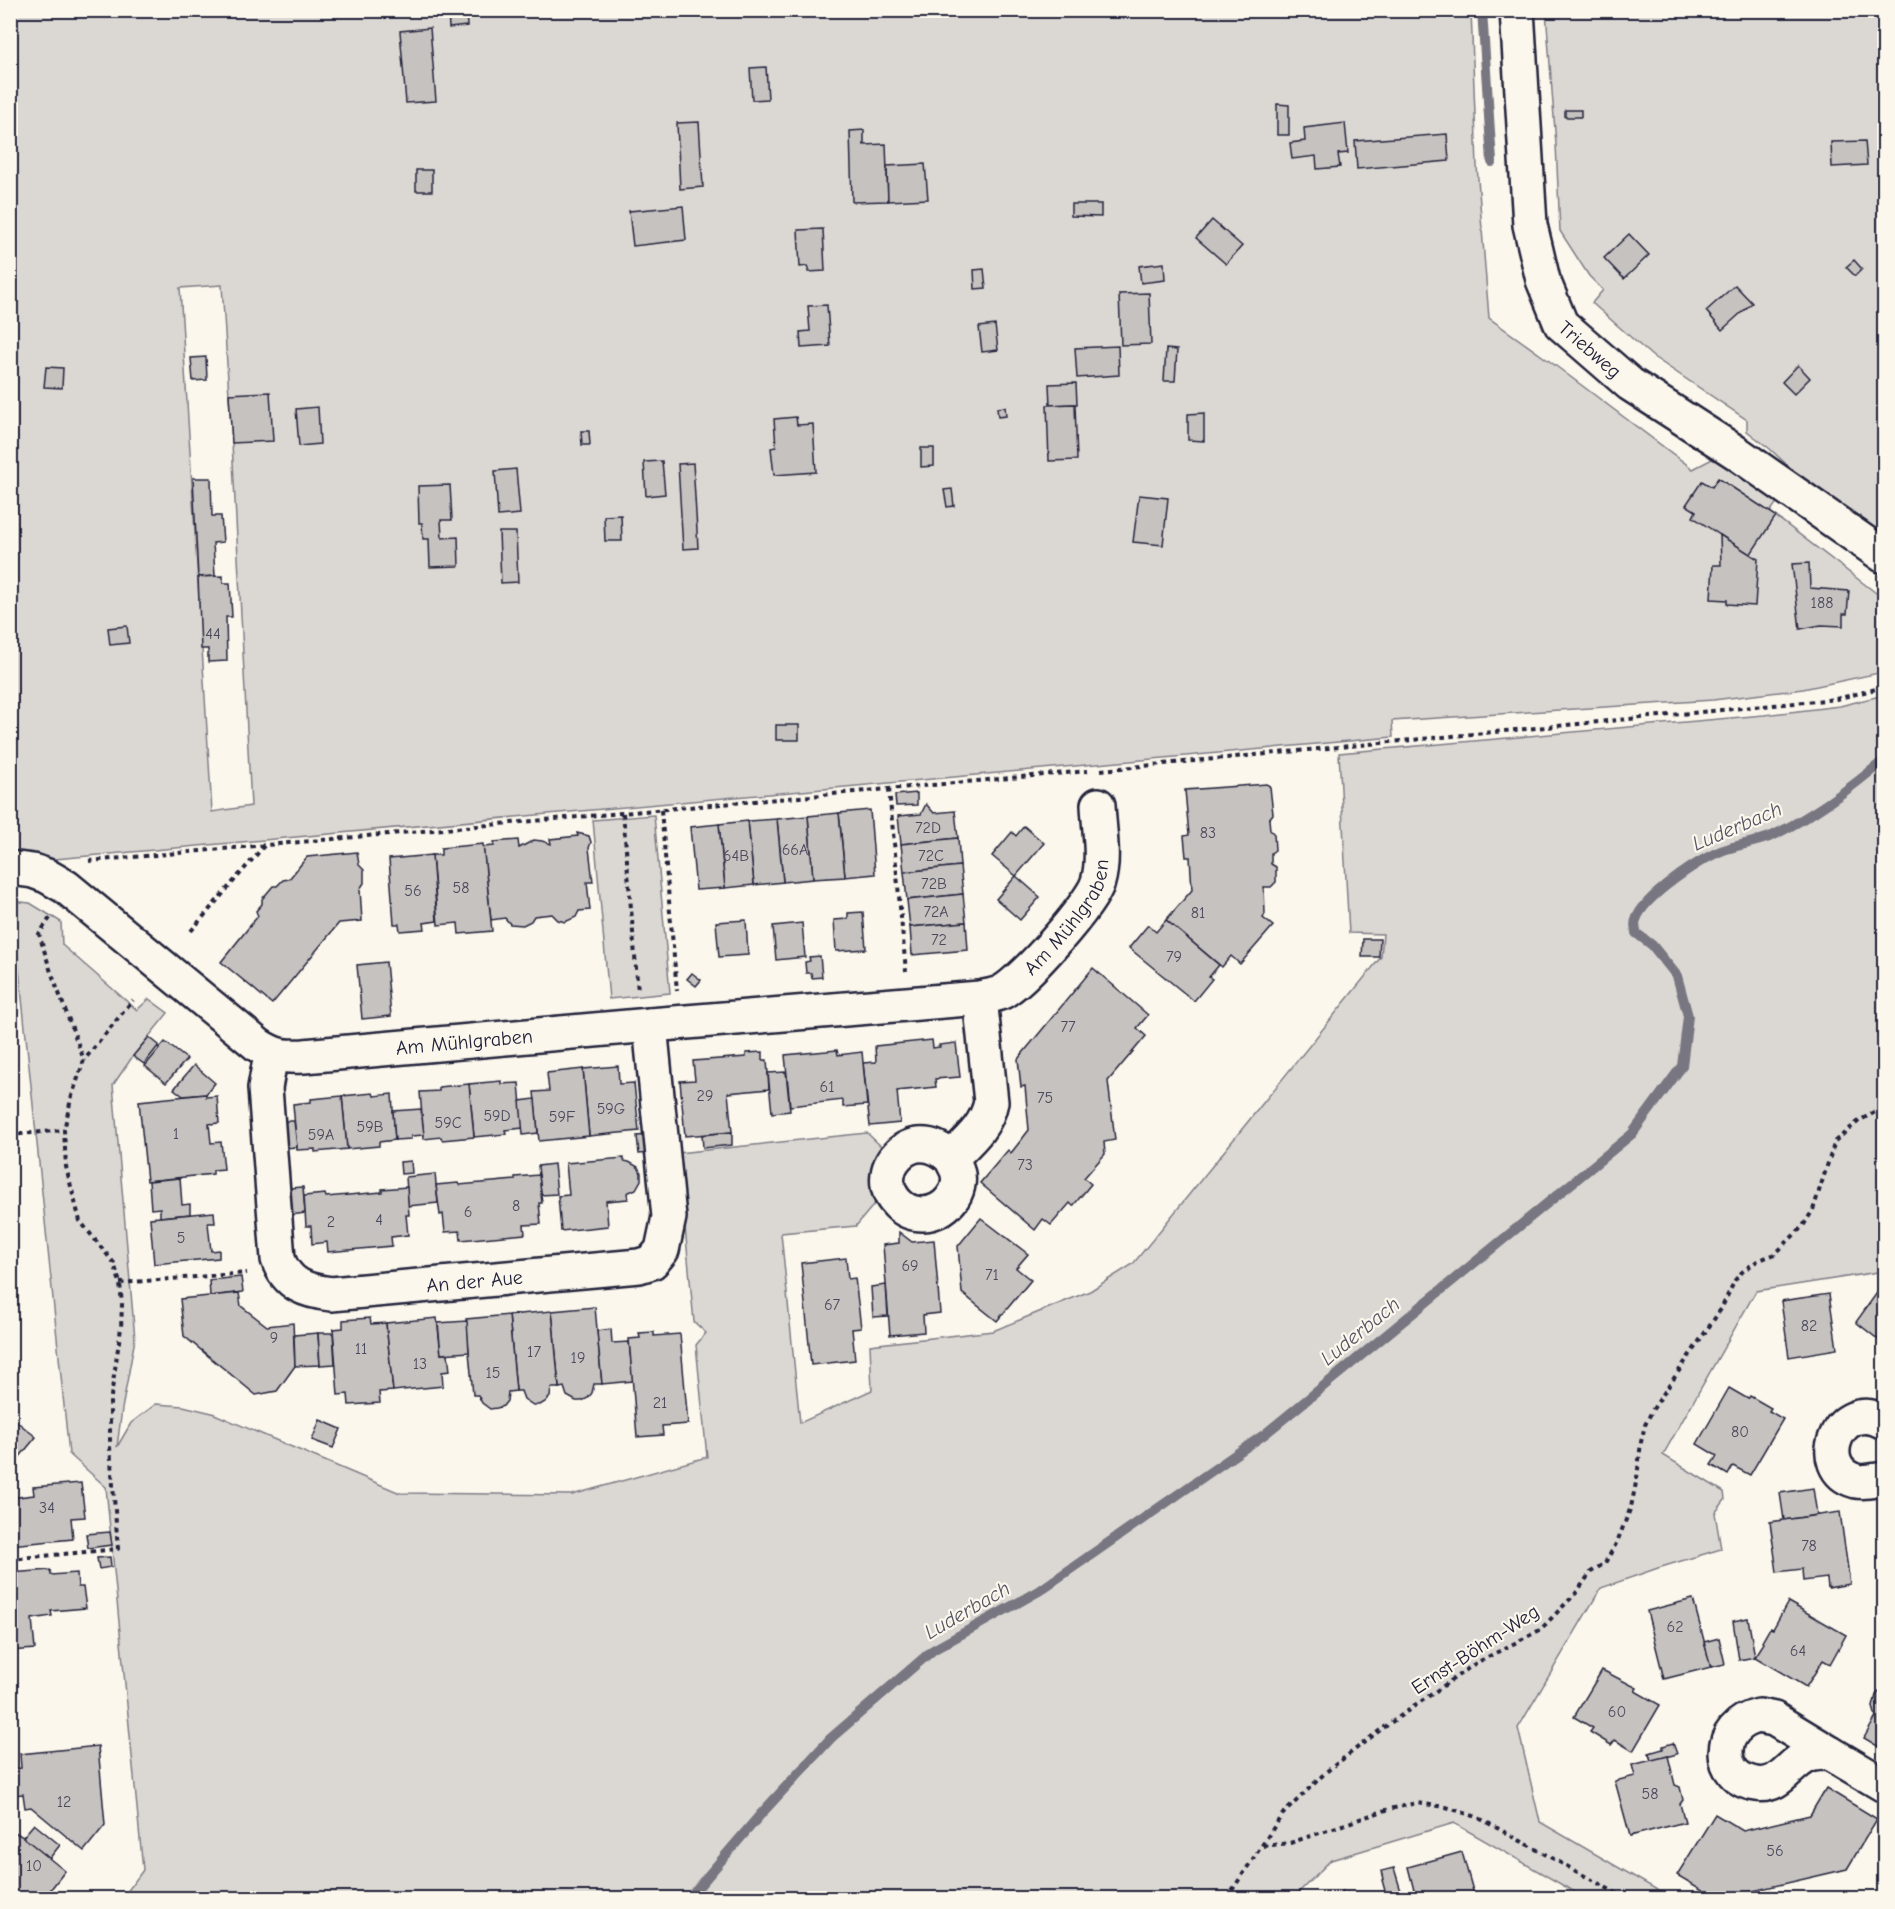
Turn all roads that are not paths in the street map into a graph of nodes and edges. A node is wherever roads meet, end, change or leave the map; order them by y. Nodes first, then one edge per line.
1 (1517, 10) edge
2 (1884, 555) edge
3 (1098, 805) dead end
4 (10, 868) edge
5 (980, 998) junction
6 (644, 1010) junction
7 (272, 1054) junction
8 (951, 1158) dead end
9 (1884, 1422) edge
10 (1884, 1479) edge
11 (1830, 1753) dead end
12 (1884, 1785) edge

1 - 2 street, Triebweg
3 - 5 street, Am Mühlgraben
4 - 7 street
5 - 6 street, Am Mühlgraben
5 - 8 street
6 - 7 street, Am Mühlgraben
6 - 7 street, An der Aue
9 - 10 street
11 - 12 street

